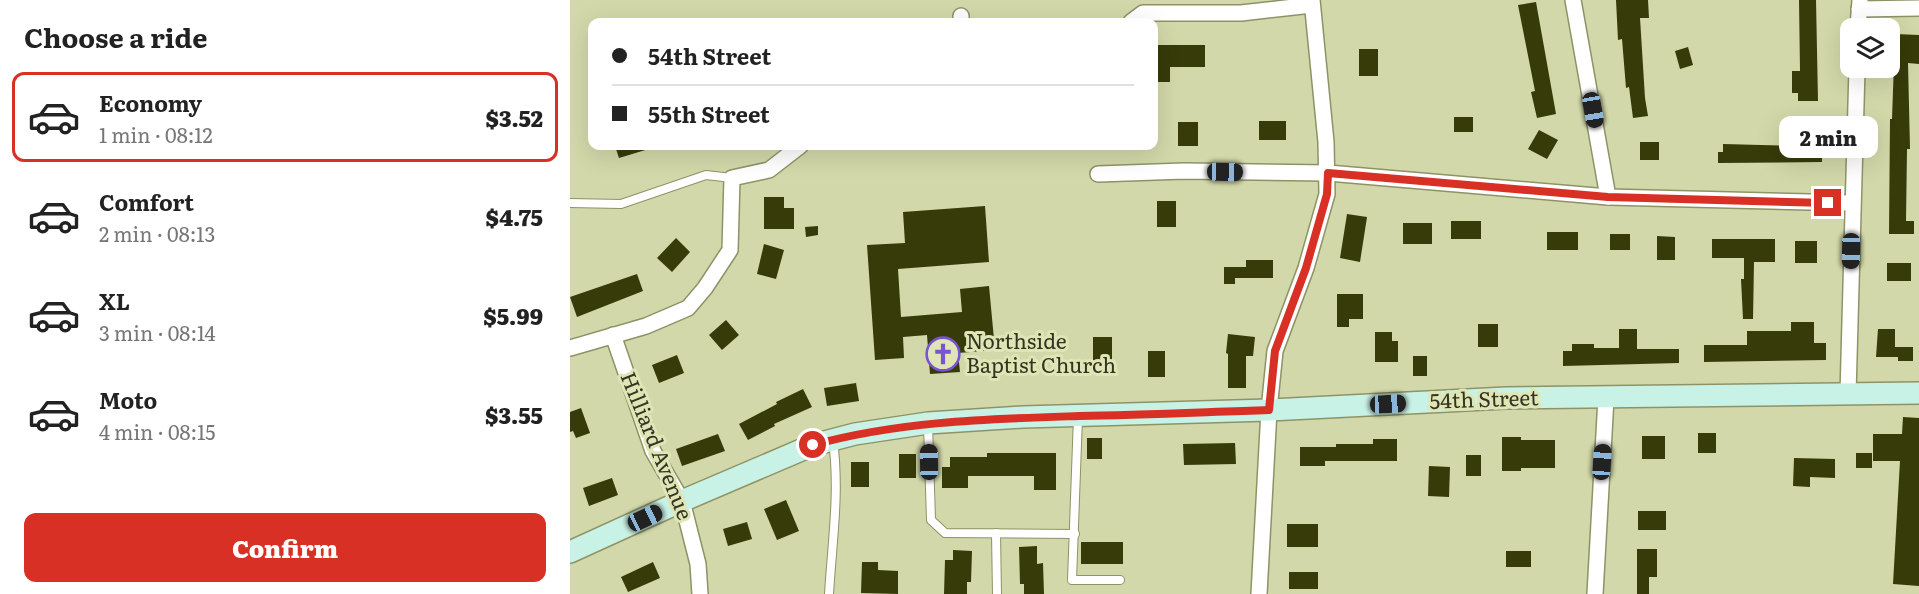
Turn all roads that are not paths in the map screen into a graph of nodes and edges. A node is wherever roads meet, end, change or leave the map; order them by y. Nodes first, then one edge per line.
1 (1573, 0) edge
2 (1312, 2) edge
3 (1859, 4) edge
4 (1919, 8) edge
5 (1136, 18) edge
6 (1857, 78) edge
7 (795, 150) edge
8 (1328, 173) junction
9 (1098, 174) dead end
10 (732, 177) junction
11 (1608, 197) junction
12 (570, 203) edge
13 (1852, 203) junction
14 (613, 335) junction
15 (570, 348) edge
16 (1919, 393) edge
17 (1848, 394) junction
18 (1606, 398) junction
19 (1269, 410) junction
20 (1078, 416) junction
21 (928, 423) junction
22 (832, 440) junction
23 (682, 501) junction
24 (996, 533) junction
25 (1075, 534) junction
26 (570, 552) edge
27 (1120, 580) dead end
28 (700, 594) edge
29 (828, 594) edge
30 (997, 594) edge
31 (1258, 594) edge
32 (1595, 594) edge

1 - 11 street
2 - 5 street
2 - 8 street
3 - 4 street
6 - 13 street
7 - 10 street
8 - 9 street
8 - 11 street
8 - 19 street
10 - 12 lane
10 - 14 street
11 - 13 street
13 - 17 street
14 - 15 street
14 - 23 street, Hilliard Avenue
16 - 17 main road, 54th Street
17 - 18 main road, 54th Street
18 - 19 main road, 54th Street
18 - 32 street
19 - 20 main road, 54th Street
19 - 31 street
20 - 21 main road, 54th Street
20 - 25 lane
21 - 22 main road, 54th Street
21 - 24 lane
22 - 23 main road, 54th Street
22 - 29 lane
23 - 26 main road, 54th Street
23 - 28 street, Hilliard Avenue
24 - 25 lane
24 - 30 lane
25 - 27 lane

